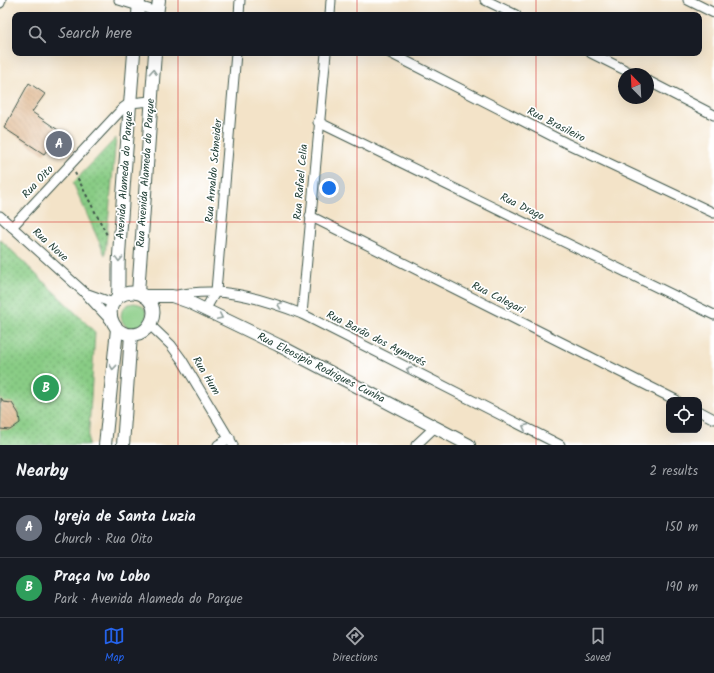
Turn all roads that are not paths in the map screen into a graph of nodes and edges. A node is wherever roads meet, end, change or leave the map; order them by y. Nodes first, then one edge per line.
1 (1, 0) edge
2 (119, 0) edge
3 (240, 0) edge
4 (331, 0) edge
5 (486, 0) edge
6 (508, 0) edge
7 (688, 0) edge
8 (0, 3) edge
9 (138, 7) edge
10 (158, 9) edge
11 (504, 9) junction
12 (239, 12) edge
13 (330, 12) edge
14 (510, 12) edge
15 (714, 13) edge
16 (134, 56) edge
17 (155, 56) edge
18 (236, 56) edge
19 (326, 56) edge
20 (396, 56) edge
21 (597, 56) edge
22 (621, 68) edge
23 (654, 85) edge
24 (130, 102) junction
25 (151, 102) junction
26 (714, 115) edge
27 (318, 122) junction
28 (714, 213) edge
29 (0, 216) edge
30 (310, 216) junction
31 (12, 227) junction
32 (216, 291) junction
33 (84, 292) junction
34 (141, 294) junction
35 (172, 296) junction
36 (116, 300) junction
37 (205, 310) junction
38 (154, 313) junction
39 (302, 314) junction
40 (714, 315) edge
41 (150, 325) junction
42 (115, 326) junction
43 (131, 335) junction
44 (670, 397) edge
45 (702, 413) edge
46 (714, 419) edge
47 (434, 428) junction
48 (231, 442) edge
49 (105, 445) edge
50 (124, 445) edge
51 (218, 445) edge
52 (416, 445) edge
53 (469, 445) edge
54 (560, 445) edge

1 - 8 street
2 - 9 street
3 - 12 street
4 - 13 street
5 - 11 street
6 - 11 street
7 - 15 street
9 - 10 street
11 - 14 street
16 - 24 street, Avenida Alameda do Parque
25 -> 17 street, Rua Avenida Alameda do Parque
18 - 32 street, Rua Arnaldo Schneider
19 - 27 street, Rua Rafael Celia
20 - 28 street, Rua Brasileiro
21 - 22 street
23 - 26 street
24 - 25 street
24 - 31 street, Rua Oito
24 -> 36 street, Avenida Alameda do Parque
25 - 34 street, Rua Avenida Alameda do Parque
27 - 30 street, Rua Rafael Celia
27 - 40 street, Rua Drago
29 - 31 street, Rua Nove
30 - 39 street, Rua Rafael Celia
30 - 44 street, Rua Calegari
31 - 33 street, Rua Nove
32 - 35 street, Rua Barão dos Aymorés
32 - 37 street
39 -> 32 street, Rua Barão dos Aymorés
33 - 36 street
33 - 42 street
34 - 35 street
34 - 36 street
34 - 38 street
35 - 37 street, Rua Eleosipio Rodrigues Cunha
35 - 38 street
36 - 42 street, Avenida Alameda do Parque
37 -> 47 street, Rua Eleosipio Rodrigues Cunha
38 - 41 street
54 -> 39 street, Rua Barão dos Aymorés
41 - 43 street
41 - 48 street, Rua Hum
42 - 43 street
42 -> 49 street, Avenida Alameda do Parque
43 - 50 street
45 - 46 street
47 - 52 street
47 - 53 street, Rua Eleosipio Rodrigues Cunha
48 - 51 street

